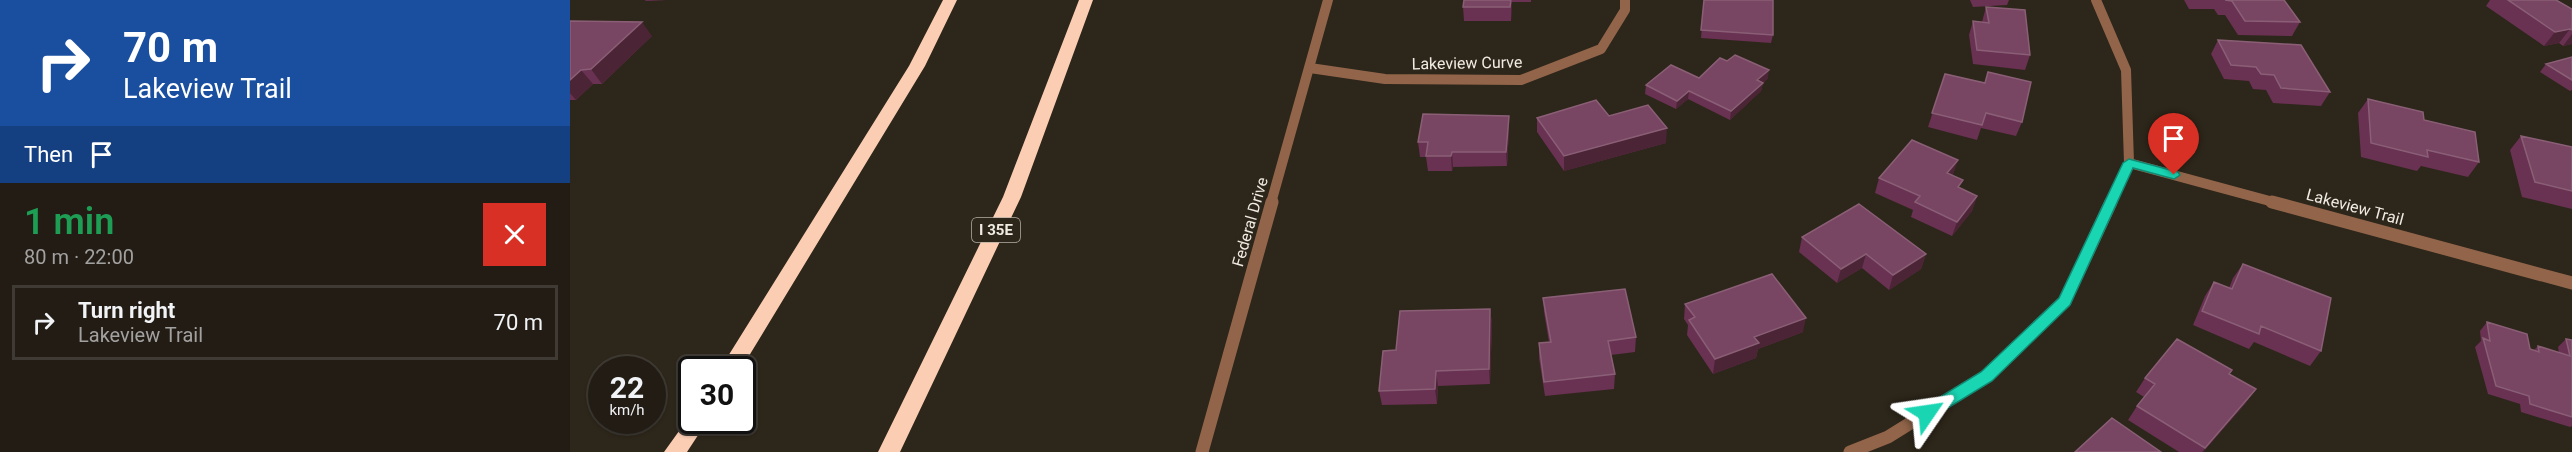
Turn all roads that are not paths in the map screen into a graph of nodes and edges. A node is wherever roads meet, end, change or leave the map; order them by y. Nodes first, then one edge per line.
1 (950, 0) edge
2 (1086, 0) edge
3 (1328, 0) edge
4 (1625, 0) edge
5 (2096, 0) edge
6 (1310, 68) junction
7 (2129, 163) junction
8 (2572, 283) edge
9 (738, 356) edge
10 (687, 434) edge
11 (675, 452) edge
12 (889, 452) edge
13 (1202, 452) edge
14 (1850, 452) edge

1 - 9 highway
2 - 12 highway, I 35E
3 - 6 street, Federal Drive
4 - 6 street, Lakeview Curve
5 - 7 street
6 - 13 street, Federal Drive
7 - 8 street, Lakeview Trail
7 - 14 street
10 - 11 highway

